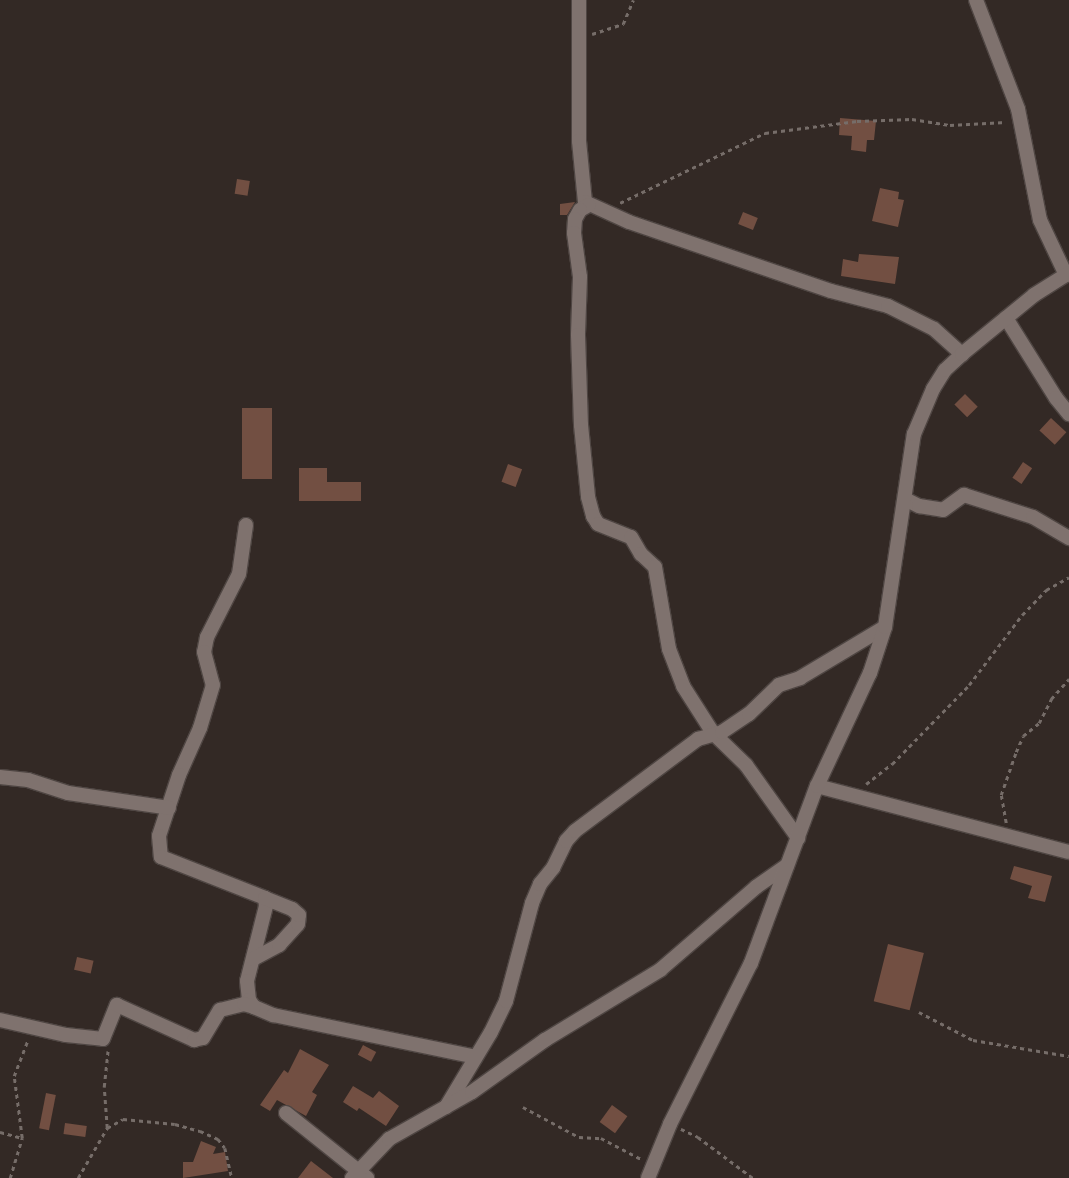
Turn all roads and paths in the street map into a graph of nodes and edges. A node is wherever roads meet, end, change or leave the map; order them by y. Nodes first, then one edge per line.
1 (579, 0) edge
2 (633, 0) edge
3 (976, 0) edge
4 (577, 42) junction
5 (1020, 120) junction
6 (595, 208) junction
7 (1067, 274) edge
8 (1006, 318) junction
9 (962, 354) junction
10 (1069, 414) edge
11 (905, 499) junction
12 (246, 525) dead end
13 (1069, 538) edge
14 (1069, 577) edge
15 (886, 627) junction
16 (1069, 680) edge
17 (713, 734) junction
18 (0, 777) edge
19 (817, 786) junction
20 (853, 794) junction
21 (170, 808) junction
22 (1009, 836) junction
23 (798, 838) junction
24 (1069, 852) edge
25 (787, 865) junction
26 (265, 898) junction
27 (253, 959) junction
28 (254, 1007) junction
29 (919, 1012) dead end
30 (0, 1020) edge
31 (35, 1028) junction
32 (103, 1038) junction
33 (1069, 1056) edge
34 (476, 1057) junction
35 (446, 1107) junction
36 (523, 1107) dead end
37 (286, 1113) dead end
38 (670, 1124) junction
39 (107, 1128) junction
40 (0, 1132) edge
41 (22, 1138) junction
42 (651, 1172) edge
43 (359, 1176) edge
44 (10, 1178) edge
45 (78, 1178) edge
46 (232, 1178) edge
47 (753, 1178) edge

1 - 4 street
2 - 4 path
3 - 5 street
4 - 6 street
5 - 6 path
5 - 7 street
6 - 9 street
6 - 17 street
7 - 8 street
8 - 9 street
8 - 10 street
9 - 11 street
11 - 13 street
11 - 15 street
12 - 21 street
14 - 20 path
15 - 17 street
15 - 19 street
16 - 22 path
17 - 23 street
17 - 34 street
18 - 21 street
19 - 20 street
19 - 23 street
20 - 22 street
21 - 26 street
22 - 24 street
23 - 25 street
25 - 35 street
25 - 38 street
26 - 27 street
26 - 27 street
27 - 28 street
28 - 32 street
28 - 34 street
29 - 33 path
30 - 31 street
31 - 32 street
31 - 41 path
32 - 39 path
34 - 35 street
35 - 43 street
36 - 42 path
37 - 43 street
38 - 42 street
38 - 47 path
39 - 45 path
39 - 46 path
40 - 41 path
41 - 44 path

